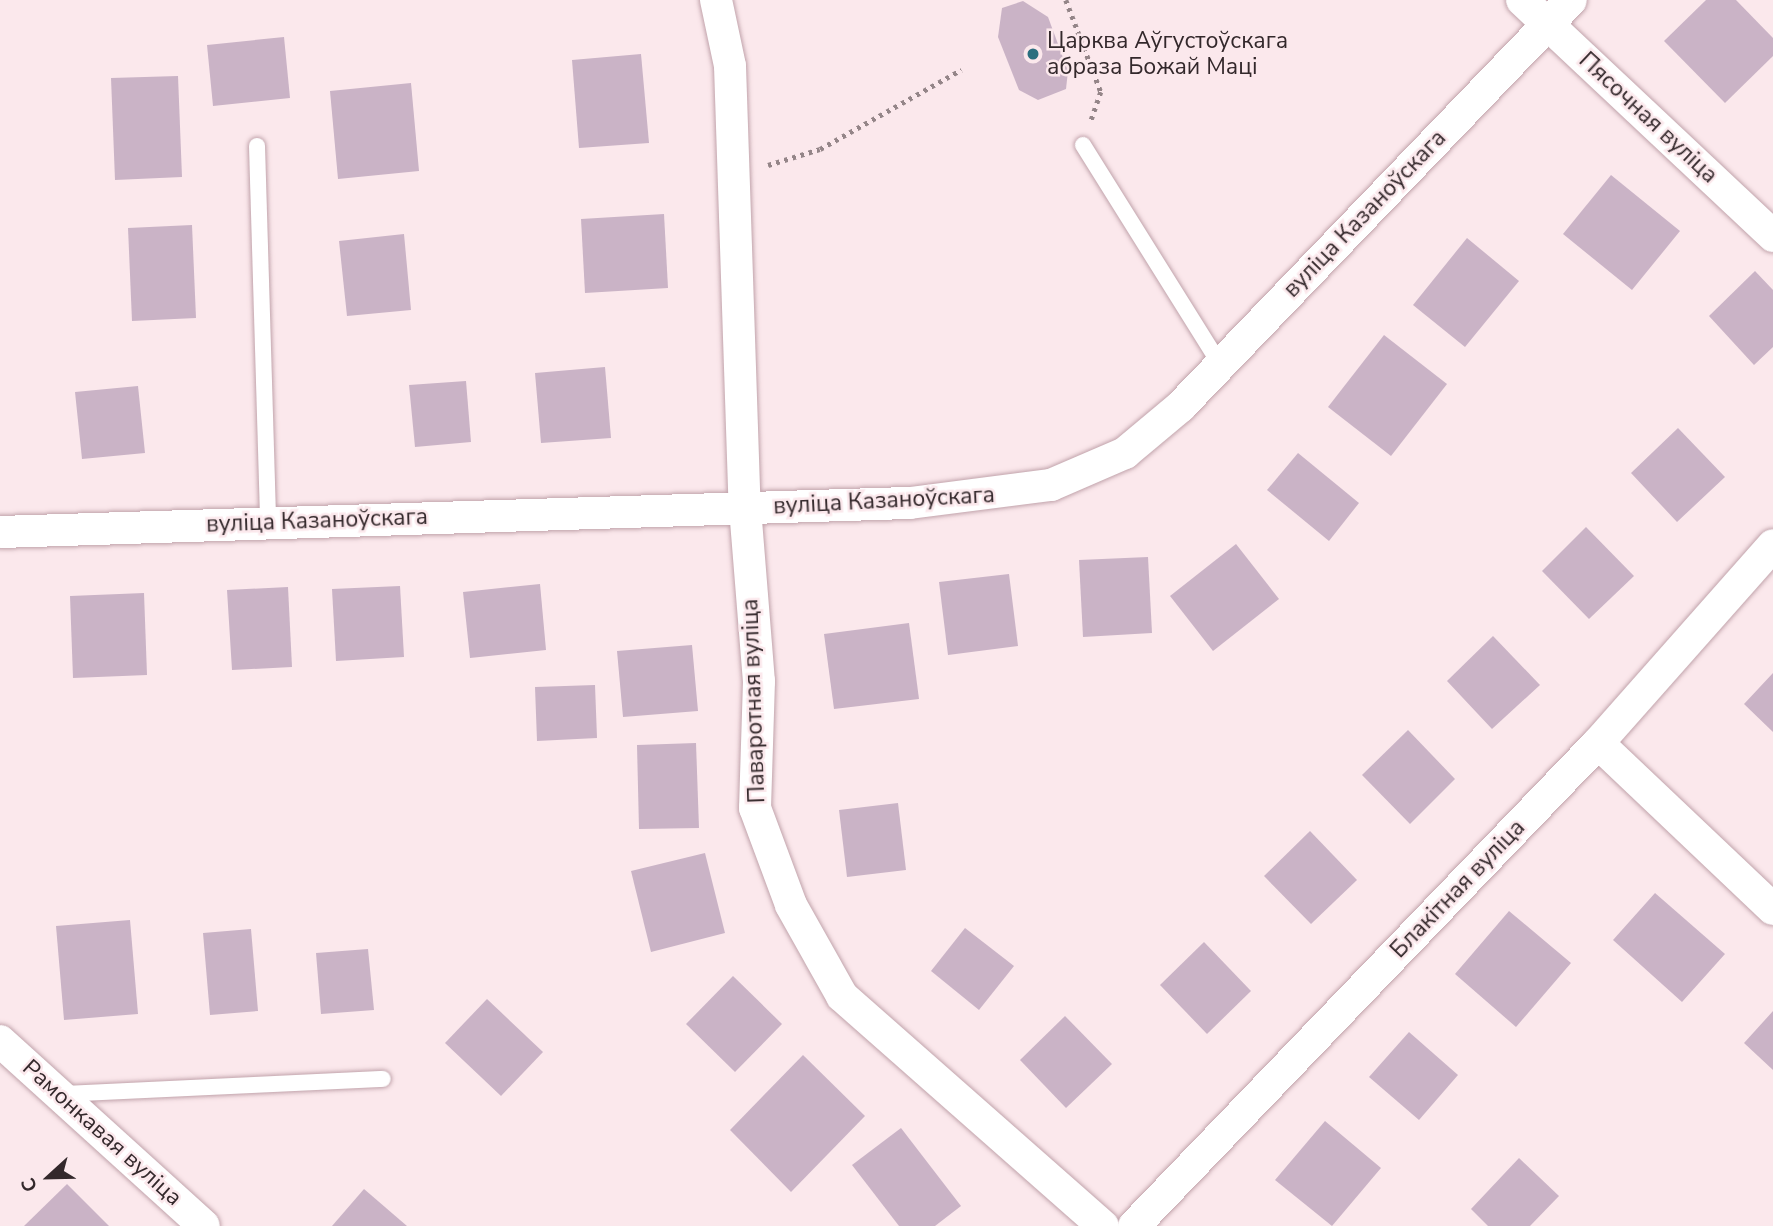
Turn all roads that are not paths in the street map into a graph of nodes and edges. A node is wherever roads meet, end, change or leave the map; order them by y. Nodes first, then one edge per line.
1 (716, 0) edge
2 (1522, 0) edge
3 (1571, 0) edge
4 (1548, 24) junction
5 (1083, 145) road end
6 (257, 146) dead end
7 (1773, 236) edge
8 (1220, 365) junction
9 (745, 508) junction
10 (268, 522) junction
11 (0, 532) edge
12 (1773, 545) edge
13 (1598, 743) junction
14 (1773, 909) edge
15 (0, 1041) edge
16 (383, 1079) dead end
17 (60, 1094) junction
18 (204, 1226) edge
19 (1102, 1226) edge
20 (1134, 1226) edge

1 - 9 street, Паваротная вуліца
2 - 4 street, Пясочная вуліца
3 - 4 street, вуліца Казаноўскага
4 - 7 street, Пясочная вуліца
4 - 8 street, вуліца Казаноўскага
5 - 8 lane
6 - 10 lane
8 - 9 street, вуліца Казаноўскага
9 - 10 street, вуліца Казаноўскага
9 - 19 street, Паваротная вуліца
10 - 11 street, вуліца Казаноўскага
12 - 13 street, Блакітная вуліца
13 - 14 street
13 - 20 street, Блакітная вуліца
15 - 17 street, Рамонкавая вуліца
16 - 17 lane
17 - 18 street, Рамонкавая вуліца

